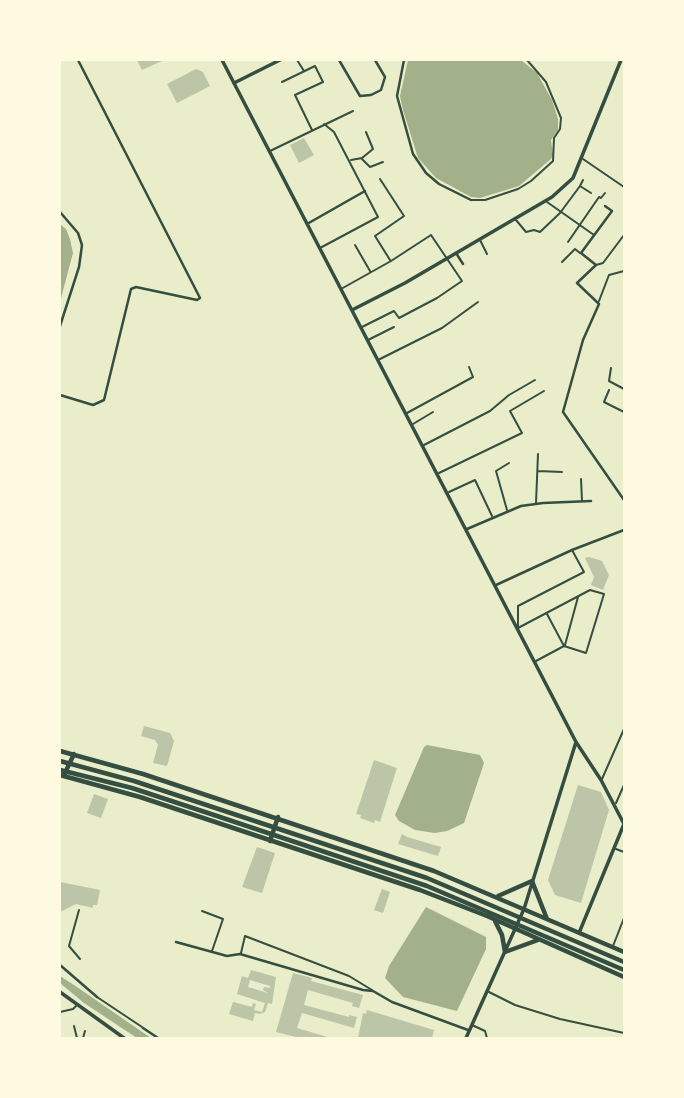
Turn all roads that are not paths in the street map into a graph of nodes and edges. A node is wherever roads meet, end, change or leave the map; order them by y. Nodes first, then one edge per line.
1 (78, 60) edge
2 (222, 60) edge
3 (279, 60) edge
4 (297, 60) edge
5 (340, 60) edge
6 (375, 60) edge
7 (404, 60) edge
8 (527, 60) edge
9 (621, 60) edge
10 (304, 71) junction
11 (282, 82) dead end
12 (234, 83) junction
13 (353, 111) dead end
14 (324, 124) junction
15 (312, 130) junction
16 (366, 132) dead end
17 (269, 151) junction
18 (362, 158) junction
19 (582, 158) junction
20 (349, 160) junction
21 (383, 162) dead end
22 (380, 180) dead end
23 (583, 180) dead end
24 (580, 186) junction
25 (625, 187) edge
26 (365, 191) junction
27 (591, 193) dead end
28 (605, 193) dead end
29 (471, 200) joint
30 (547, 201) junction
31 (605, 206) dead end
32 (60, 212) edge
33 (560, 213) junction
34 (515, 219) junction
35 (307, 224) junction
36 (578, 225) junction
37 (625, 235) edge
38 (594, 236) junction
39 (480, 240) junction
40 (568, 242) dead end
41 (355, 245) dead end
42 (319, 248) junction
43 (456, 253) junction
44 (581, 253) junction
45 (487, 254) dead end
46 (447, 259) junction
47 (391, 261) junction
48 (562, 262) dead end
49 (463, 264) dead end
50 (596, 265) junction
51 (625, 271) edge
52 (370, 272) junction
53 (341, 289) junction
54 (478, 302) dead end
55 (599, 304) junction
56 (352, 310) junction
57 (60, 326) edge
58 (361, 327) junction
59 (394, 327) dead end
60 (368, 340) junction
61 (378, 359) junction
62 (469, 367) dead end
63 (611, 368) dead end
64 (535, 380) dead end
65 (625, 388) edge
66 (608, 390) dead end
67 (544, 391) dead end
68 (60, 395) edge
69 (433, 412) dead end
70 (625, 412) edge
71 (407, 414) junction
72 (412, 424) junction
73 (424, 446) junction
74 (538, 454) dead end
75 (509, 463) dead end
76 (537, 471) junction
77 (562, 472) dead end
78 (438, 473) junction
79 (581, 479) dead end
80 (448, 492) junction
81 (625, 500) edge
82 (592, 501) dead end
83 (582, 502) junction
84 (536, 504) junction
85 (507, 510) junction
86 (492, 517) junction
87 (467, 529) junction
88 (625, 530) edge
89 (572, 550) junction
90 (496, 585) junction
91 (578, 597) junction
92 (547, 613) junction
93 (518, 628) junction
94 (565, 646) junction
95 (535, 662) junction
96 (625, 729) edge
97 (576, 742) junction
98 (60, 751) edge
99 (74, 754) junction
100 (60, 761) edge
101 (61, 774) edge
102 (601, 780) junction
103 (625, 785) edge
104 (615, 805) junction
105 (278, 817) junction
106 (624, 824) edge
107 (271, 841) junction
108 (613, 847) junction
109 (625, 852) edge
110 (532, 881) junction
111 (497, 897) junction
112 (524, 909) junction
113 (79, 910) dead end
114 (202, 911) dead end
115 (625, 918) edge
116 (547, 919) junction
117 (495, 920) junction
118 (516, 929) junction
119 (579, 933) junction
120 (538, 939) junction
121 (176, 942) dead end
122 (612, 947) junction
123 (212, 952) junction
124 (505, 952) junction
125 (625, 952) edge
126 (240, 954) junction
127 (80, 959) dead end
128 (625, 962) edge
129 (60, 965) edge
130 (625, 970) edge
131 (625, 976) edge
132 (373, 990) junction
133 (488, 991) junction
134 (60, 992) edge
135 (97, 997) joint
136 (77, 1005) junction
137 (60, 1012) edge
138 (74, 1026) dead end
139 (143, 1028) joint
140 (470, 1028) junction
141 (85, 1031) dead end
142 (625, 1033) edge
143 (77, 1038) edge
144 (83, 1038) edge
145 (124, 1038) edge
146 (158, 1038) edge
147 (466, 1038) edge
148 (487, 1038) edge

1 - 68 street
2 - 12 main road
3 - 12 main road
4 - 10 lane
5 - 6 street
7 - 29 street
8 - 29 lane
9 - 19 main road
10 - 11 lane
10 - 15 lane
12 - 17 main road
13 - 14 lane
14 - 15 lane
14 - 20 lane
15 - 17 lane
16 - 18 lane
17 - 35 main road
18 - 20 lane
18 - 21 lane
19 - 25 lane
19 - 30 main road
20 - 26 lane
22 - 47 lane
23 - 24 lane
24 - 27 lane
24 - 33 lane
26 - 35 street
26 - 42 lane
28 - 36 lane
30 - 33 lane
30 - 34 main road
31 - 38 street
32 - 57 street
33 - 34 lane
33 - 36 lane
34 - 39 main road
35 - 42 main road
36 - 38 lane
36 - 40 lane
37 - 50 lane
38 - 44 street
39 - 43 main road
39 - 45 lane
41 - 52 lane
42 - 53 main road
43 - 46 main road
43 - 49 street
44 - 48 lane
44 - 50 street
46 - 47 lane
46 - 56 main road
46 - 58 lane
47 - 52 lane
50 - 55 street
51 - 55 lane
52 - 53 lane
53 - 56 main road
54 - 61 lane
55 - 81 street
56 - 58 main road
58 - 60 main road
59 - 60 lane
60 - 61 main road
61 - 71 main road
62 - 71 lane
63 - 65 lane
64 - 73 lane
66 - 70 lane
67 - 78 lane
69 - 72 lane
71 - 72 main road
72 - 73 main road
73 - 78 main road
74 - 76 lane
75 - 85 lane
76 - 77 lane
76 - 84 lane
78 - 80 main road
79 - 83 lane
80 - 86 lane
80 - 87 main road
82 - 83 street
83 - 84 street
84 - 85 street
85 - 86 street
86 - 87 street
87 - 90 main road
88 - 89 street
89 - 90 street
89 - 93 lane
90 - 93 main road
91 - 92 lane
91 - 94 lane
91 - 94 lane
92 - 93 lane
92 - 94 lane
93 - 95 main road
94 - 95 lane
95 - 97 main road
96 - 102 lane
97 - 102 main road
97 - 110 main road
98 - 99 main road
99 - 101 main road
99 - 105 main road
100 - 128 main road
101 - 107 main road
101 - 130 main road
102 - 104 main road
103 - 104 lane
104 - 106 main road
105 - 107 main road
105 - 111 main road
106 - 108 main road
107 - 117 main road
108 - 109 lane
108 - 119 main road
110 - 111 main road
110 - 112 main road
110 - 116 main road
111 - 112 main road
112 - 116 main road
112 - 118 main road
113 - 127 lane
114 - 123 lane
115 - 122 lane
116 - 119 main road
117 - 118 main road
117 - 124 main road
118 - 120 main road
118 - 124 main road
119 - 122 main road
120 - 124 main road
120 - 131 main road
121 - 123 street
122 - 125 main road
123 - 126 street
124 - 133 main road
126 - 132 street
126 - 132 lane
129 - 135 street
132 - 140 street
133 - 140 main road
133 - 142 lane
134 - 136 main road
135 - 139 lane
136 - 137 lane
136 - 145 main road
138 - 143 lane
139 - 146 street
140 - 147 main road
140 - 148 lane
141 - 144 lane

